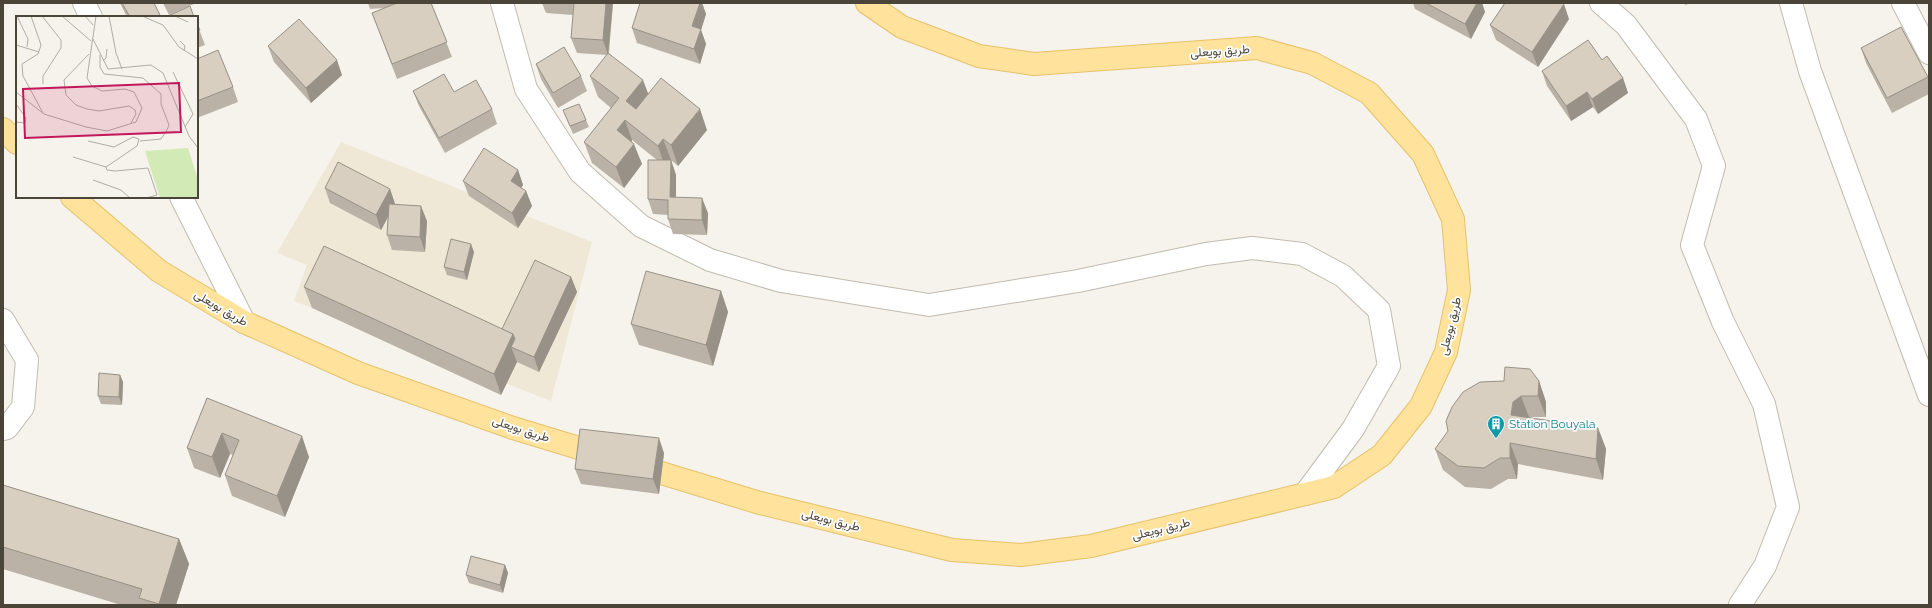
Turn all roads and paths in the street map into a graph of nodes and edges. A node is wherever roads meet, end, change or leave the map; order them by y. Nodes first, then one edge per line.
1 (84, 3) edge
2 (502, 3) edge
3 (867, 3) edge
4 (1602, 3) edge
5 (1791, 3) edge
6 (1903, 3) edge
7 (90, 16) edge
8 (1929, 53) edge
9 (3, 129) edge
10 (16, 142) edge
11 (73, 198) edge
12 (182, 198) edge
13 (3, 320) edge
14 (244, 322) junction
15 (1929, 395) edge
16 (3, 429) edge
17 (1305, 494) junction
18 (1740, 605) edge

1 - 7 street
2 - 17 street
3 - 17 main road, طريق بويعلى
4 - 18 street
5 - 15 street
6 - 8 street
9 - 10 main road
11 - 14 main road, طريق بويعلى
12 - 14 street
13 - 16 street
14 - 17 main road, طريق بويعلى

